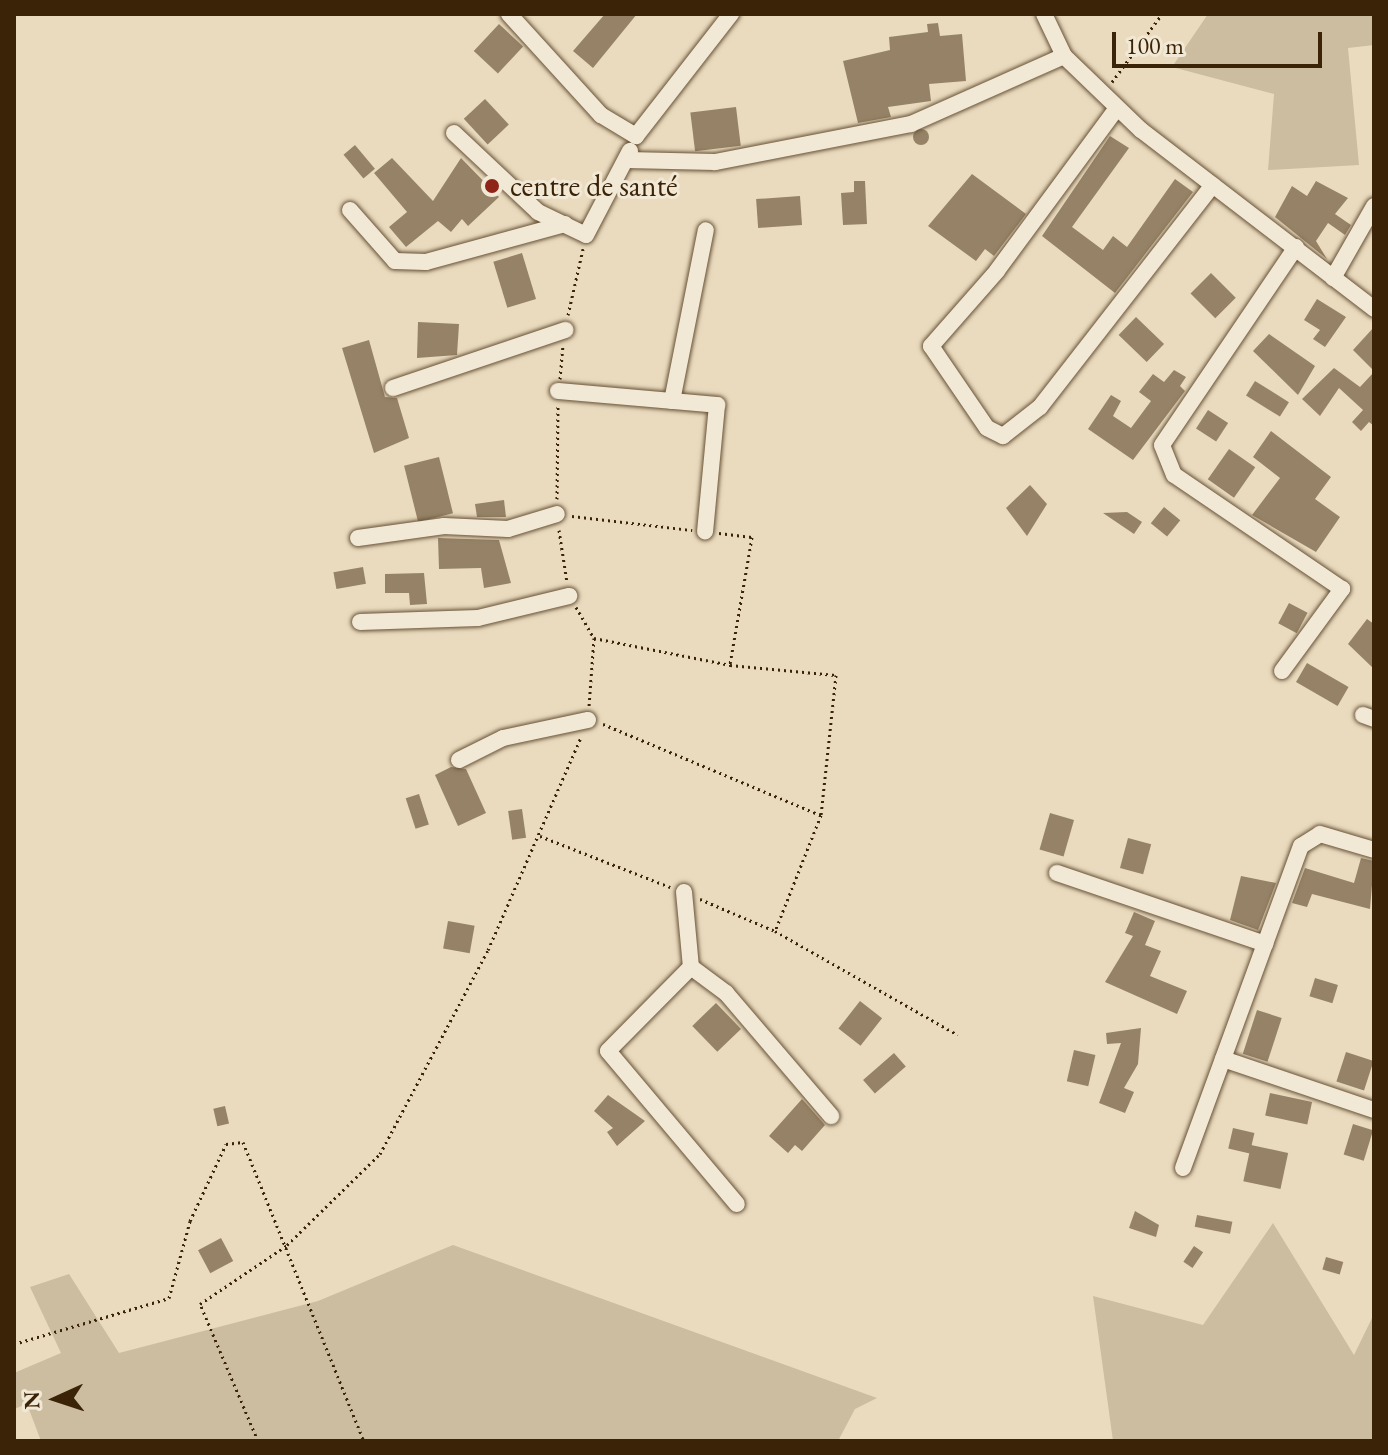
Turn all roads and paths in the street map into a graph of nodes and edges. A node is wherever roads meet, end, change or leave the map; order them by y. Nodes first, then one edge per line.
1 (509, 14) edge
2 (731, 14) edge
3 (1044, 14) edge
4 (1162, 14) edge
5 (1064, 56) junction
6 (1102, 95) junction
7 (1117, 108) junction
8 (454, 133) dead end
9 (636, 136) junction
10 (627, 160) junction
11 (1213, 185) junction
12 (1374, 206) edge
13 (350, 210) dead end
14 (565, 224) junction
15 (706, 230) dead end
16 (586, 235) junction
17 (1296, 247) junction
18 (1333, 278) junction
19 (1374, 309) edge
20 (565, 330) junction
21 (393, 388) dead end
22 (558, 391) junction
23 (672, 401) junction
24 (557, 514) junction
25 (705, 531) junction
26 (358, 538) dead end
27 (569, 596) junction
28 (360, 622) dead end
29 (594, 638) junction
30 (730, 665) junction
31 (1282, 671) dead end
32 (588, 720) junction
33 (459, 760) dead end
34 (821, 815) junction
35 (540, 836) junction
36 (1374, 850) edge
37 (1057, 873) dead end
38 (684, 892) junction
39 (775, 931) junction
40 (1265, 944) junction
41 (691, 967) junction
42 (958, 1035) dead end
43 (1223, 1059) junction
44 (1374, 1110) edge
45 (831, 1116) dead end
46 (1183, 1168) dead end
47 (737, 1204) dead end
48 (287, 1245) junction
49 (14, 1344) edge
50 (258, 1441) edge
51 (364, 1441) edge

1 - 9 street
2 - 9 street
3 - 5 street
4 - 6 path
5 - 6 street
5 - 10 street
6 - 7 street
7 - 11 street
7 - 11 street
8 - 14 street
9 - 10 street
10 - 16 street
11 - 17 street
12 - 18 street
13 - 14 street
14 - 16 street
15 - 23 street
16 - 20 path
17 - 18 street
17 - 31 street
18 - 19 street
20 - 21 street
20 - 22 path
22 - 23 street
22 - 24 path
23 - 25 street
24 - 25 path
24 - 26 street
24 - 27 path
25 - 30 path
27 - 28 street
27 - 29 path
29 - 30 path
29 - 32 path
30 - 34 path
32 - 33 street
32 - 34 path
32 - 35 path
34 - 39 path
35 - 38 path
35 - 48 path
36 - 40 street
37 - 40 street
38 - 39 path
38 - 41 street
39 - 42 path
40 - 43 street
41 - 45 street
41 - 47 street
43 - 44 street
43 - 46 street
48 - 49 path
48 - 50 path
48 - 51 path

